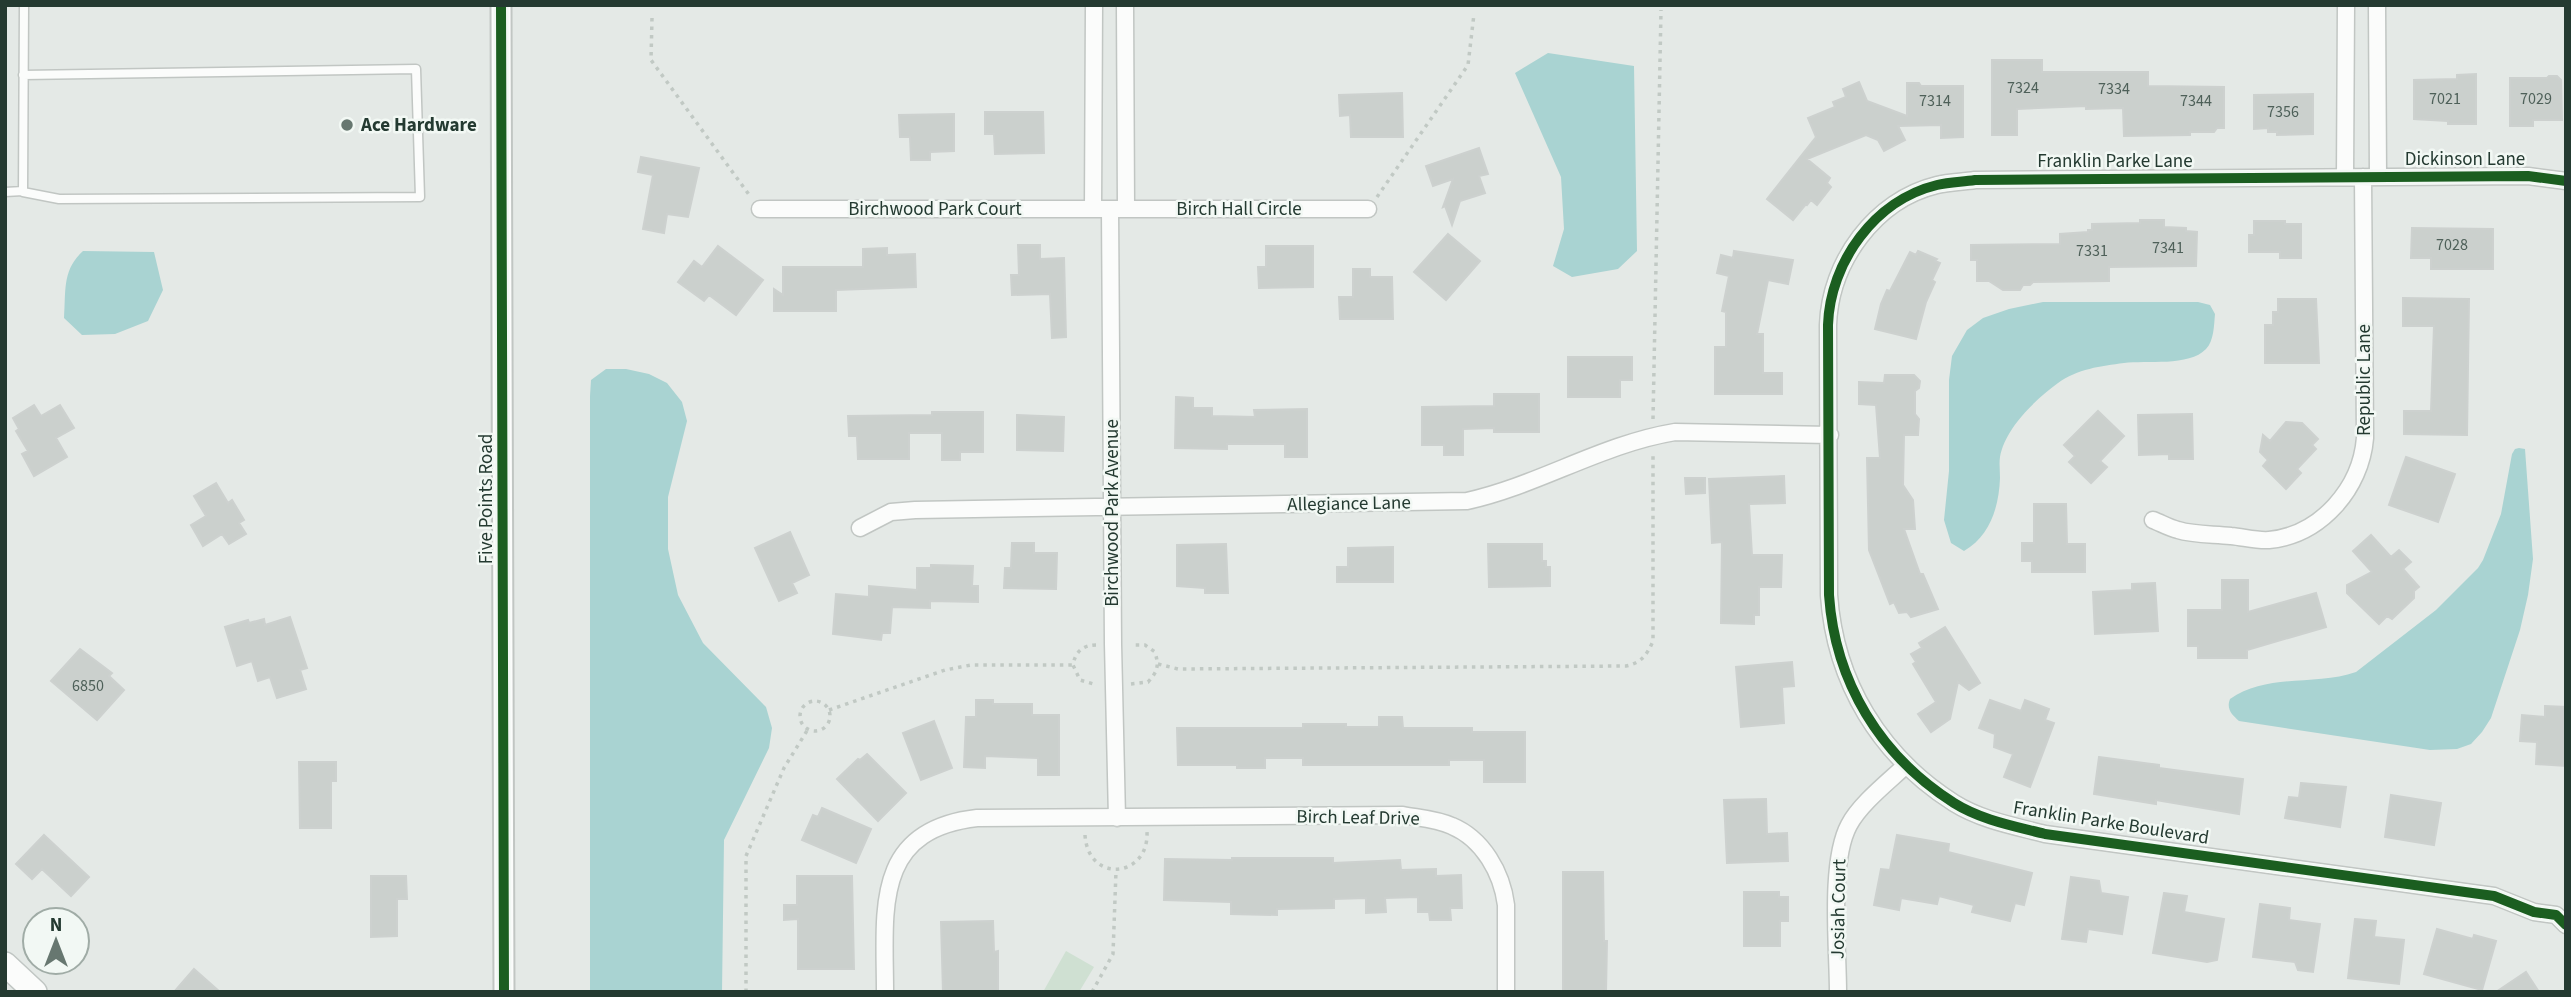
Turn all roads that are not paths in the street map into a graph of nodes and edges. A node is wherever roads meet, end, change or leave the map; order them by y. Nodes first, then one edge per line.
1 (24, 5) edge
2 (501, 5) edge
3 (1094, 5) edge
4 (1125, 5) edge
5 (2346, 5) edge
6 (2377, 5) edge
7 (23, 75) junction
8 (2345, 177) junction
9 (2370, 177) junction
10 (2566, 181) edge
11 (23, 191) junction
12 (5, 192) edge
13 (760, 209) road end
14 (1093, 209) junction
15 (1118, 209) junction
16 (1368, 209) road end
17 (1878, 217) joint
18 (1830, 435) junction
19 (1111, 507) junction
20 (2152, 520) dead end
21 (860, 528) dead end
22 (1905, 766) junction
23 (1117, 818) junction
24 (2566, 901) edge
25 (2561, 920) edge
26 (5, 964) edge
27 (35, 992) edge
28 (504, 992) edge
29 (885, 992) edge
30 (1506, 992) edge
31 (1838, 992) edge

1 - 7 lane
2 - 28 street, Five Points Road
3 - 14 street
4 - 15 street, Birchwood Park Avenue
5 - 8 street
6 - 9 street, Republic Lane
7 - 11 lane
7 - 11 lane
8 - 9 street, Franklin Parke Lane
8 - 17 street, Franklin Parke Lane
9 - 10 street, Dickinson Lane
9 - 20 street, Republic Lane
11 - 12 lane
13 - 14 street, Birchwood Park Court
14 - 15 street, Birchwood Park Court
15 - 16 street, Birch Hall Circle
15 - 19 street, Birchwood Park Avenue
17 - 18 street, Franklin Parke Boulevard
18 - 19 street, Allegiance Lane
18 - 22 street, Franklin Parke Boulevard
19 - 21 street, Allegiance Lane
19 - 23 street, Birchwood Park Avenue
22 - 25 street, Franklin Parke Boulevard
22 - 31 street, Josiah Court
23 - 29 street, Birch Leaf Drive
23 - 30 street, Birch Leaf Drive
24 - 25 street
26 - 27 main road

